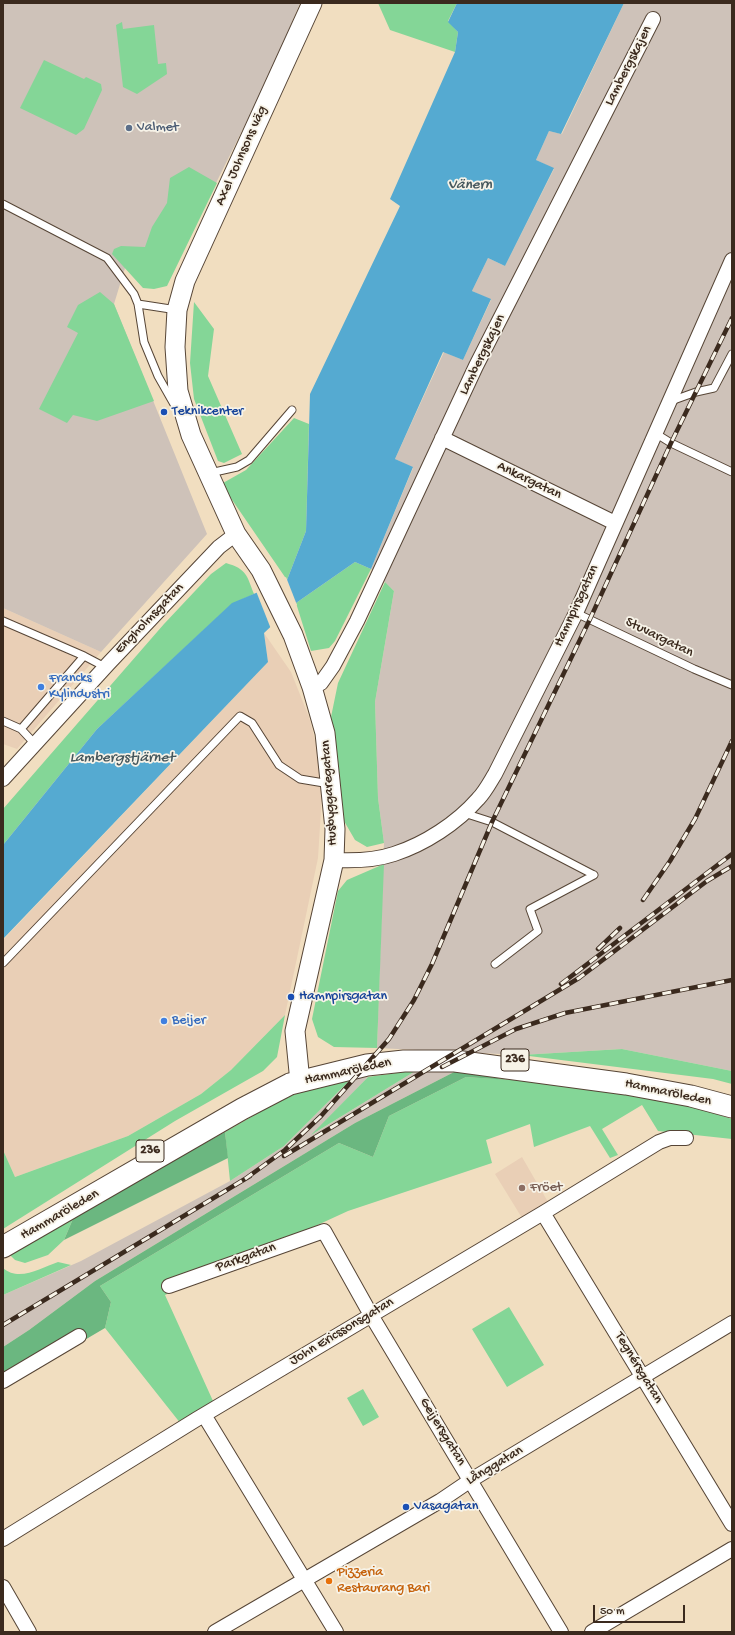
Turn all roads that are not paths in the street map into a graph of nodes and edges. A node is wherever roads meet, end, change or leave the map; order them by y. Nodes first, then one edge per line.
1 (312, 3) edge
2 (653, 19) dead end
3 (3, 204) edge
4 (732, 260) edge
5 (138, 304) junction
6 (177, 310) junction
7 (732, 354) edge
8 (669, 402) junction
9 (292, 410) dead end
10 (655, 433) junction
11 (191, 434) junction
12 (442, 438) junction
13 (732, 472) edge
14 (208, 474) junction
15 (615, 523) junction
16 (236, 534) junction
17 (576, 613) junction
18 (3, 621) edge
19 (84, 656) junction
20 (105, 667) junction
21 (732, 685) edge
22 (312, 687) junction
23 (3, 721) edge
24 (21, 730) junction
25 (35, 744) junction
26 (3, 779) edge
27 (332, 785) junction
28 (464, 814) junction
29 (334, 860) junction
30 (3, 963) edge
31 (495, 964) dead end
32 (299, 1075) junction
33 (732, 1092) edge
34 (732, 1107) edge
35 (686, 1138) dead end
36 (543, 1213) junction
37 (324, 1231) joint
38 (3, 1238) edge
39 (3, 1247) edge
40 (169, 1286) dead end
41 (371, 1315) junction
42 (732, 1323) edge
43 (79, 1336) dead end
44 (644, 1377) junction
45 (3, 1381) edge
46 (204, 1415) junction
47 (471, 1480) junction
48 (732, 1524) edge
49 (3, 1539) edge
50 (732, 1550) edge
51 (305, 1578) junction
52 (3, 1586) edge
53 (30, 1632) edge
54 (215, 1632) edge
55 (336, 1632) edge
56 (561, 1632) edge
57 (592, 1632) edge

1 - 6 street, Axel Johnsons väg
2 - 12 street, Lambergskajen
3 - 5 lane, Axel Johnsons väg
4 - 8 street, Hamnpirsgatan
5 - 6 lane
5 - 11 lane, Axel Johnsons väg
6 - 11 street, Axel Johnsons väg
7 - 8 lane
8 - 10 street, Hamnpirsgatan
9 - 14 lane
10 - 13 lane
10 - 15 street, Hamnpirsgatan
11 - 14 street, Axel Johnsons väg
12 - 15 street, Ankargatan
12 - 22 street, Lambergskajen
14 - 16 street, Axel Johnsons väg
15 - 17 street, Hamnpirsgatan
16 - 20 street, Engholmsgatan
16 - 22 street, Husbyggaregatan
17 - 21 lane, Stuvargatan
17 - 28 street, Hamnpirsgatan
18 - 19 lane
19 - 20 lane
19 - 24 lane
20 - 25 street, Engholmsgatan
22 - 27 street, Husbyggaregatan
23 - 24 lane
24 - 25 lane
25 - 26 street, Engholmsgatan
27 - 29 street, Husbyggaregatan
27 - 30 lane
28 - 29 street, Hamnpirsgatan
28 - 31 lane
29 - 32 street, Husbyggaregatan
32 - 33 main road, Hammaröleden / 236
32 - 34 main road, Hammaröleden / 236
32 - 38 main road, Hammaröleden / 236
32 - 39 main road, Hammaröleden / 236
35 - 36 street, John Ericssonsgatan
36 - 41 street, John Ericssonsgatan
36 - 44 street, Tegnérsgatan
37 - 40 street, Parkgatan
37 - 41 street, Geijersgatan
41 - 46 street, John Ericssonsgatan
41 - 47 street, Geijersgatan
42 - 44 street, Långgatan
43 - 45 street
44 - 47 street, Långgatan
44 - 48 street, Tegnérsgatan
46 - 49 street, John Ericssonsgatan
46 - 51 street
47 - 51 street, Långgatan
47 - 56 street, Geijersgatan
50 - 57 street
51 - 54 street, Långgatan
51 - 55 street
52 - 53 street

